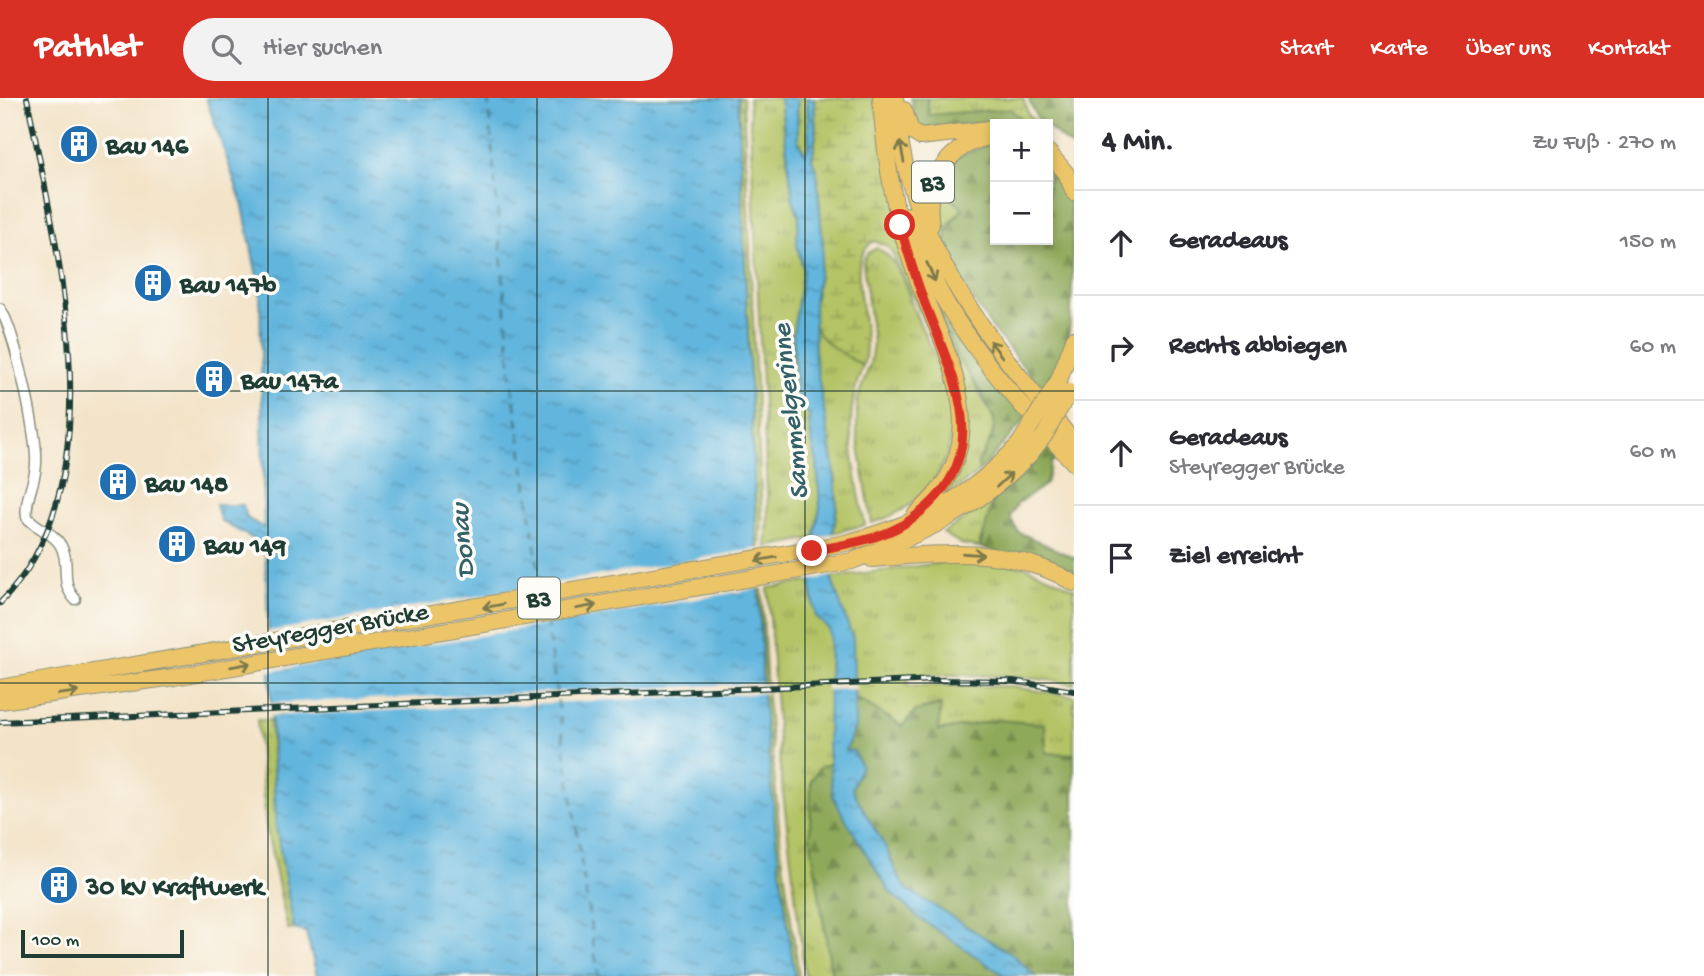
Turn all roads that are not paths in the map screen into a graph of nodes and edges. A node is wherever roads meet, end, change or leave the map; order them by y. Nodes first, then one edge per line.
1 (881, 98) edge
2 (895, 98) edge
3 (903, 98) edge
4 (990, 129) edge
5 (990, 137) edge
6 (1053, 146) edge
7 (1053, 158) edge
8 (1074, 168) edge
9 (894, 187) junction
10 (1074, 192) edge
11 (942, 261) junction
12 (0, 309) edge
13 (1074, 339) edge
14 (1067, 384) edge
15 (1074, 442) edge
16 (1074, 463) edge
17 (904, 541) junction
18 (1074, 583) edge
19 (75, 599) dead end
20 (173, 669) junction
21 (0, 688) edge
22 (0, 701) edge

1 - 9 main road, B3
11 -> 2 main road, B3
3 - 4 main road, B3
5 - 11 main road, B3
6 - 8 main road
7 - 10 main road
9 -> 16 main road, B3
9 - 17 main road
15 -> 11 main road, B3
12 - 19 street
13 - 14 main road, B3
14 - 17 main road, B3, bridge
17 -> 18 main road, B3
17 -> 20 main road, Steyregger Brücke / B3
20 -> 17 main road, Steyregger Brücke / B3
20 - 21 main road, B3
22 -> 20 main road, B3

